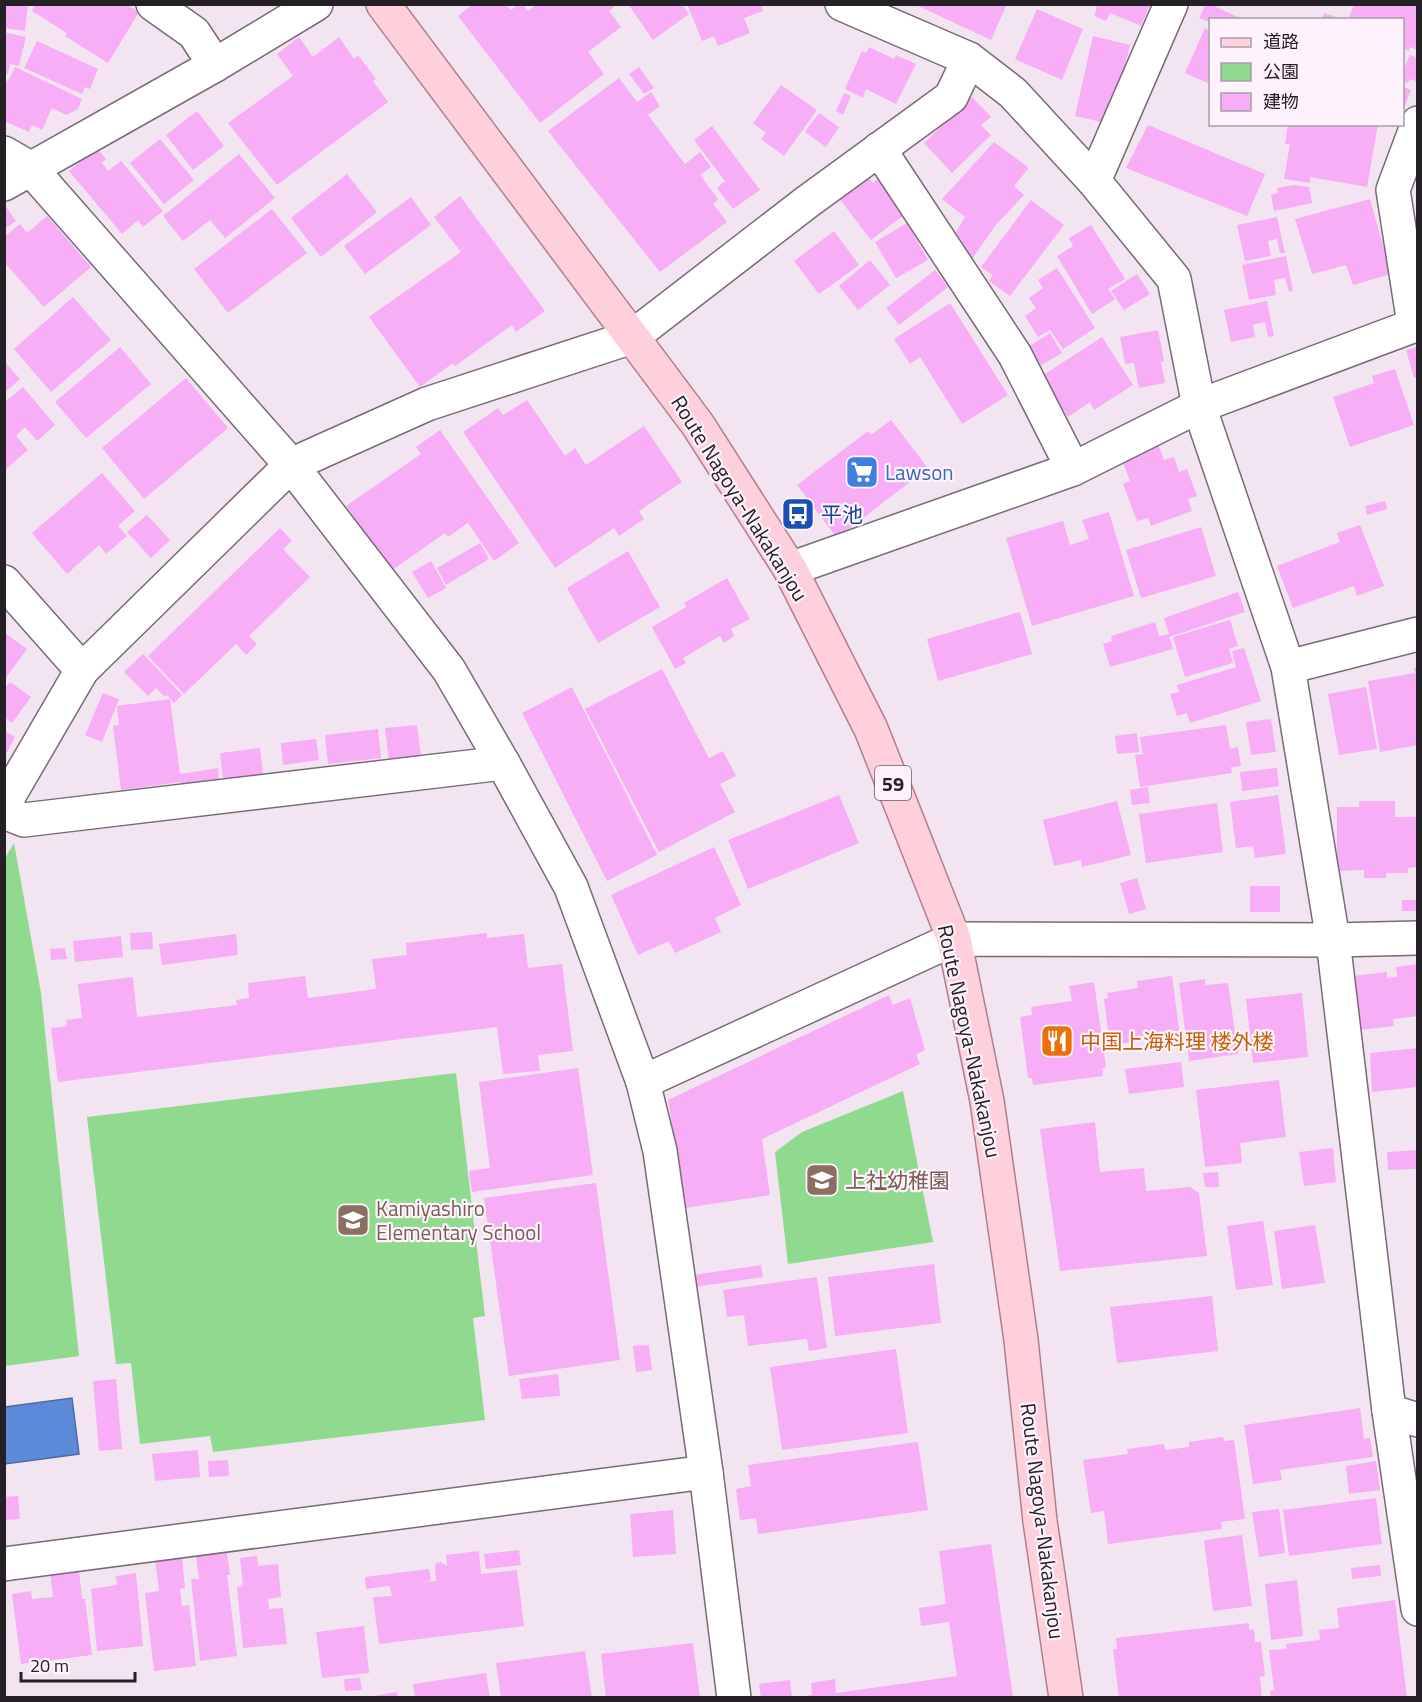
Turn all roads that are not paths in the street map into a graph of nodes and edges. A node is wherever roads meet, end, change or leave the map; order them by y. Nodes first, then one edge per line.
1 (153, 4) edge
2 (316, 4) edge
3 (383, 4) edge
4 (842, 4) edge
5 (1171, 4) edge
6 (969, 58) junction
7 (216, 65) junction
8 (1418, 123) edge
9 (879, 149) junction
10 (13, 168) edge
11 (1094, 181) junction
12 (1416, 324) edge
13 (632, 337) junction
14 (1200, 406) junction
15 (291, 465) junction
16 (1073, 469) junction
17 (790, 569) junction
18 (4, 582) edge
19 (1418, 634) edge
20 (1287, 667) junction
21 (82, 670) junction
22 (503, 763) junction
23 (4, 804) edge
24 (4, 812) edge
25 (1418, 938) edge
26 (954, 939) junction
27 (1333, 940) junction
28 (643, 1082) junction
29 (1403, 1416) edge
30 (706, 1472) junction
31 (4, 1564) edge
32 (1418, 1609) edge
33 (734, 1698) edge
34 (1066, 1698) edge

1 - 7 street
2 - 7 street
3 - 13 main road, Route Nagoya-Nakakanjou / 59
4 - 6 street
5 - 11 street
6 - 9 street
6 - 11 street
7 - 10 street
8 - 12 street
9 - 13 street
9 - 16 street
10 - 15 street
11 - 14 street
12 - 14 street
13 - 15 street
13 - 17 main road, Route Nagoya-Nakakanjou / 59
14 - 16 street
14 - 20 street
15 - 21 street
15 - 22 street
16 - 17 street
17 - 26 main road, Route Nagoya-Nakakanjou / 59
18 - 21 street
19 - 20 street
20 - 27 street
21 - 23 street
22 - 24 street
22 - 28 street
25 - 27 street
26 - 27 street
26 - 28 street
26 - 34 main road, Route Nagoya-Nakakanjou / 59
27 - 29 street
28 - 30 street
29 - 32 street
30 - 31 street
30 - 33 street

